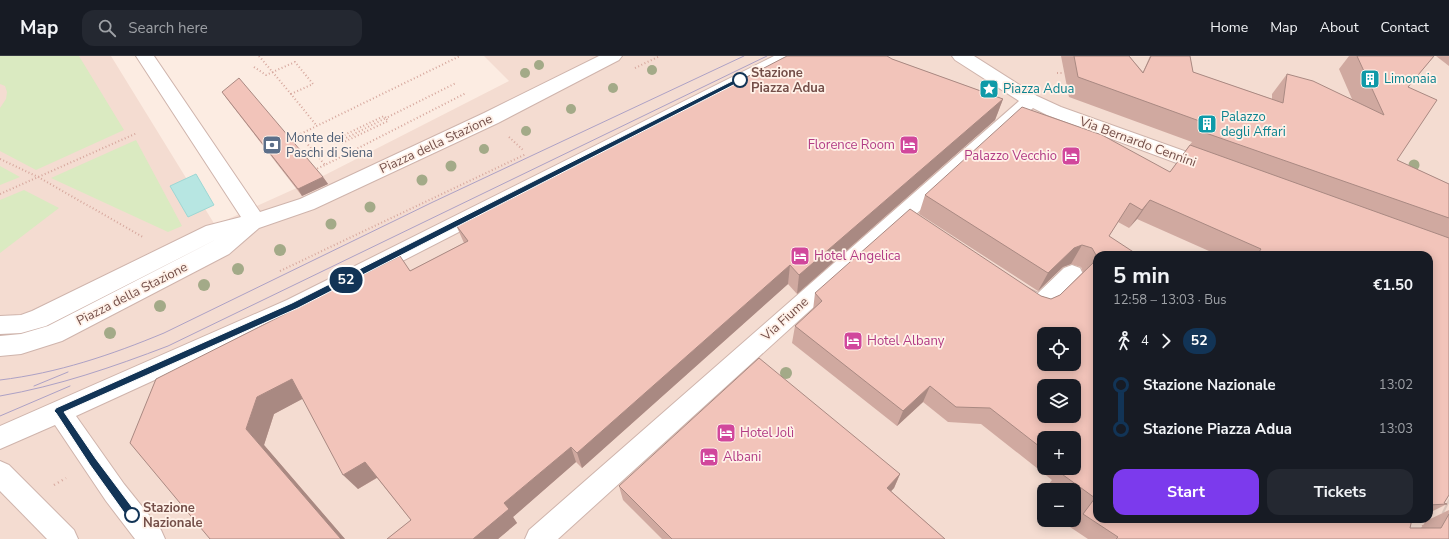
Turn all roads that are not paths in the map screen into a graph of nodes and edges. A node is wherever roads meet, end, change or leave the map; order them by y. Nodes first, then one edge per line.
1 (145, 56) edge
2 (613, 56) edge
3 (788, 56) edge
4 (961, 56) edge
5 (1031, 100) junction
6 (1226, 174) edge
7 (902, 214) junction
8 (255, 222) junction
9 (920, 226) edge
10 (1072, 274) dead end
11 (1006, 284) edge
12 (0, 325) edge
13 (0, 346) edge
14 (59, 411) junction
15 (0, 438) edge
16 (0, 473) edge
17 (65, 539) edge
18 (152, 539) edge
19 (538, 539) edge

1 - 8 street
2 - 8 street, Piazza della Stazione
3 - 14 street
4 - 5 street
5 - 6 street, Via Bernardo Cennini
5 - 7 street, Via Fiume
7 - 9 street
7 - 19 street, Via Fiume
8 - 12 street, Piazza della Stazione
8 - 13 street, Piazza della Stazione
10 - 11 street
14 - 15 street
14 - 18 street
16 - 17 street

